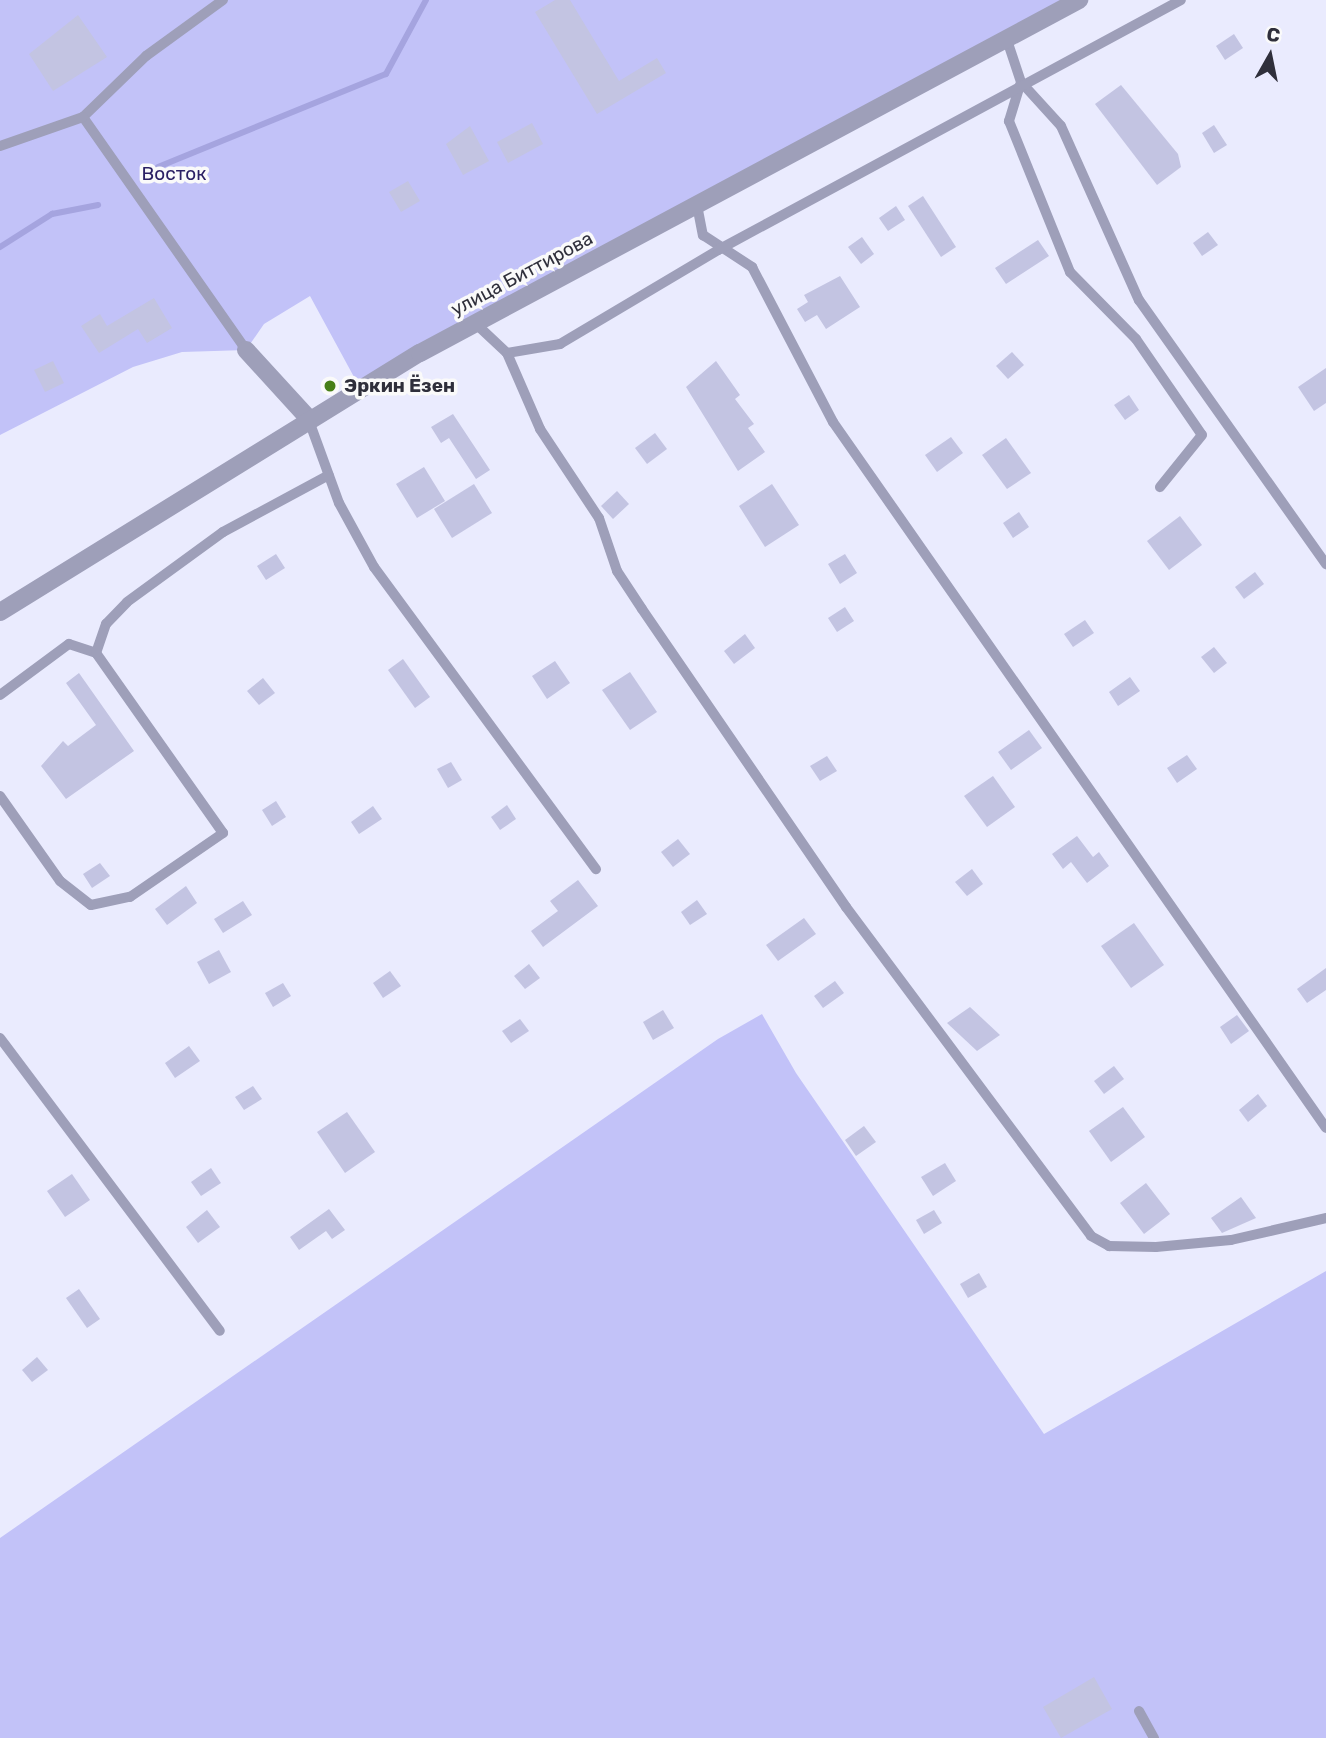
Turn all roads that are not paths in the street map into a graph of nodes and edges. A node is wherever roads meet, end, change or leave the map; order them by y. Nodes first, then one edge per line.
1 (223, 0) edge
2 (1079, 0) edge
3 (1181, 0) edge
4 (1007, 40) junction
5 (1021, 82) junction
6 (83, 117) junction
7 (0, 146) edge
8 (697, 205) junction
9 (718, 250) junction
10 (475, 323) junction
11 (246, 350) joint
12 (507, 353) junction
13 (308, 418) junction
14 (328, 475) junction
15 (1160, 487) dead end
16 (1325, 562) edge
17 (0, 612) edge
18 (96, 653) junction
19 (0, 695) edge
20 (0, 796) edge
21 (596, 869) dead end
22 (0, 1038) edge
23 (1326, 1128) edge
24 (1326, 1218) edge
25 (220, 1331) dead end
26 (1139, 1712) dead end
27 (1154, 1738) edge

1 - 6 lane
2 - 4 street, улица Биттирова
3 - 5 lane
4 - 5 lane
4 - 8 street, улица Биттирова
5 - 9 lane
5 - 15 lane
5 - 16 lane
6 - 7 lane
6 - 11 lane
8 - 9 lane
8 - 10 street, улица Биттирова
9 - 12 lane
9 - 23 lane
10 - 12 lane
10 - 13 street, улица Биттирова
11 - 13 street
12 - 24 lane
13 - 14 lane
13 - 17 street, улица Биттирова
14 - 18 lane
14 - 21 lane
18 - 19 lane
18 - 20 lane
22 - 25 lane
26 - 27 lane

